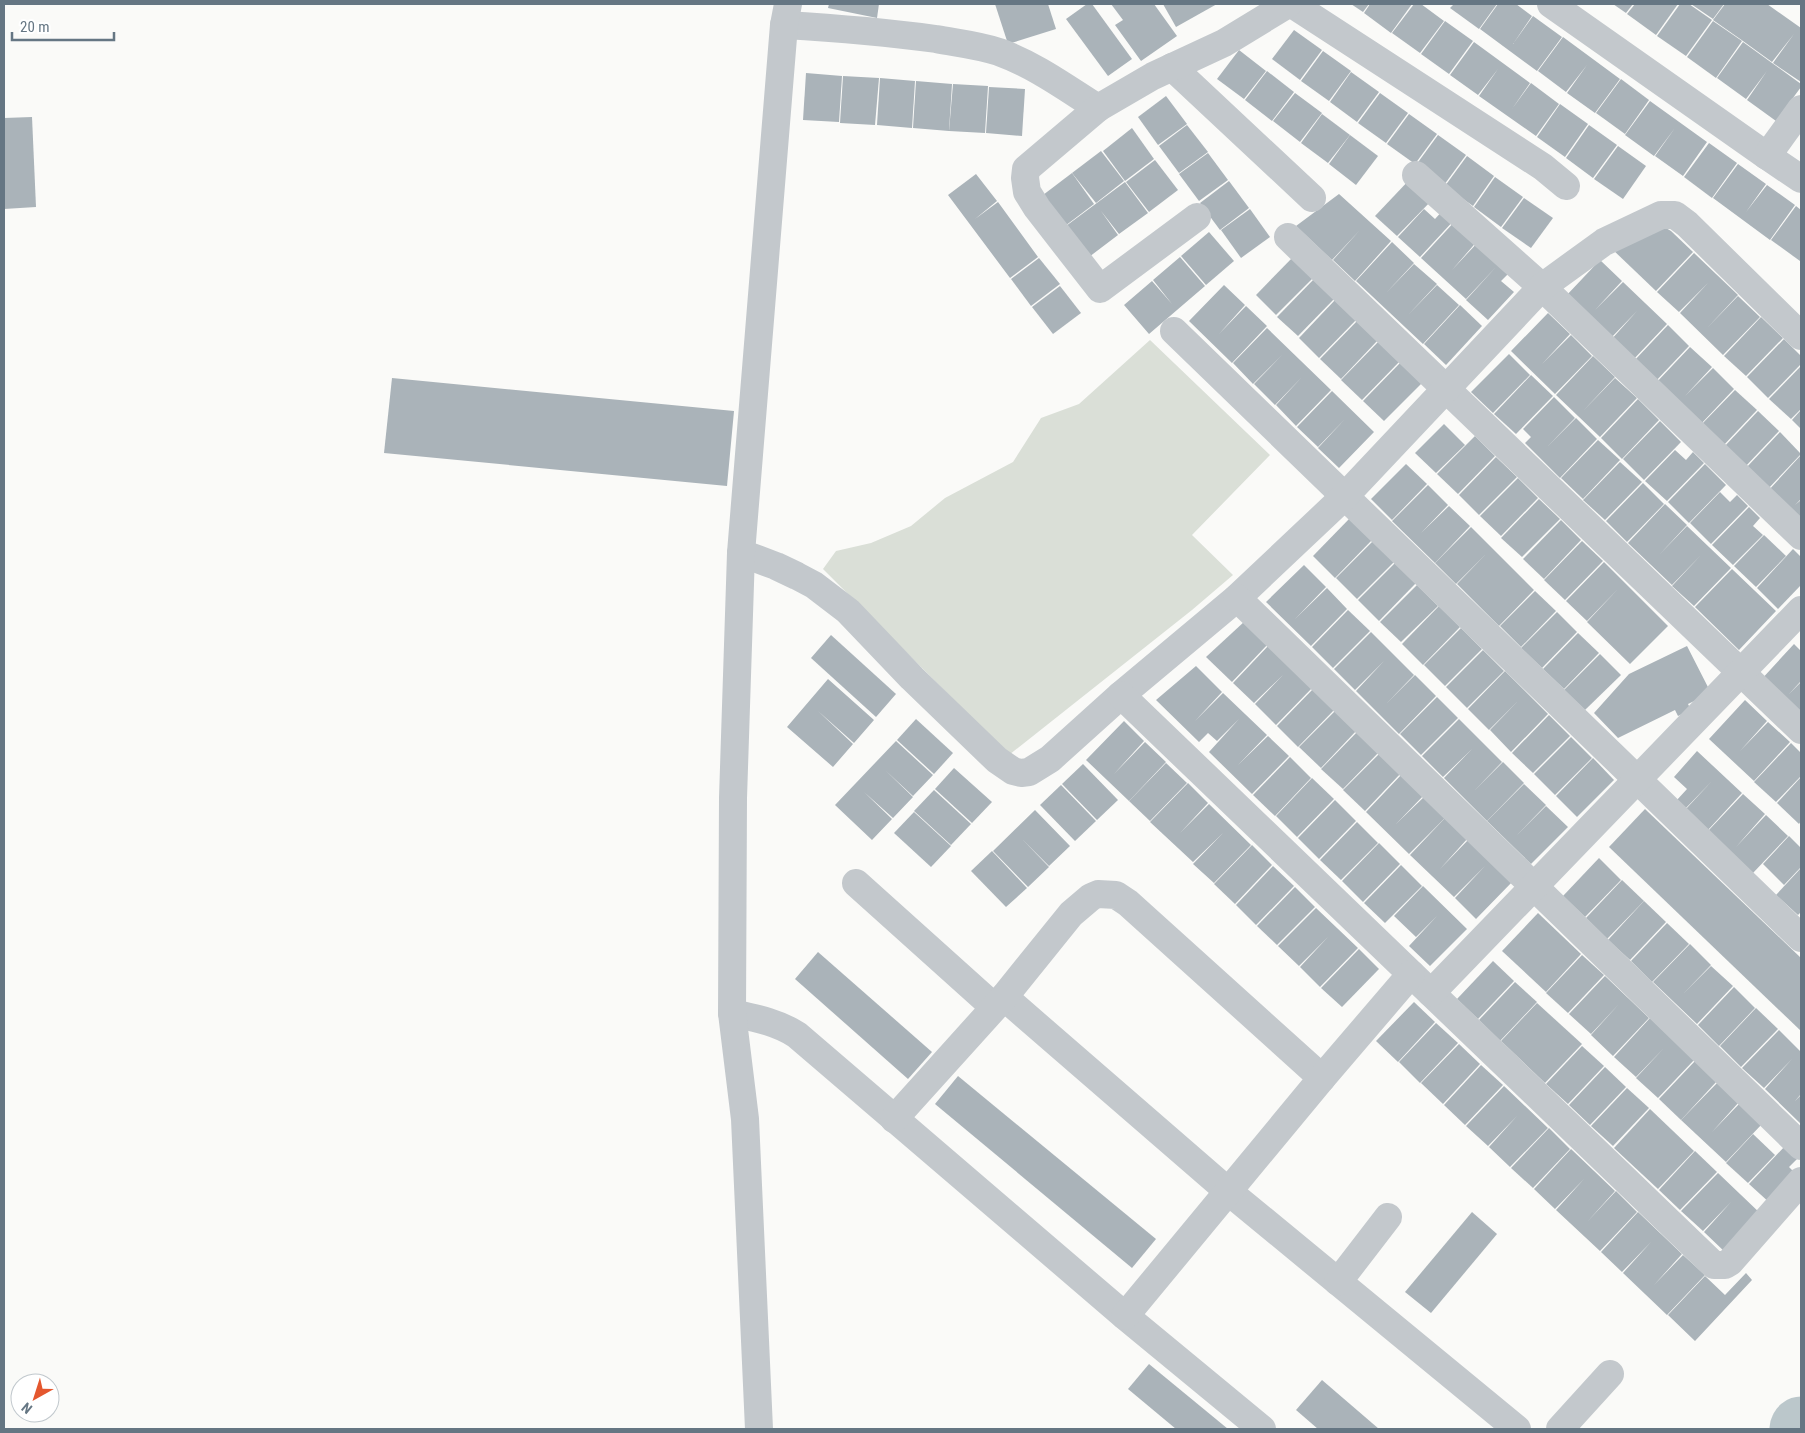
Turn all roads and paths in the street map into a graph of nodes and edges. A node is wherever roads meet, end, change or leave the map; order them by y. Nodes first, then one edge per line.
1 (1290, 4) edge
2 (1551, 4) edge
3 (786, 14) edge
4 (1172, 67) junction
5 (1098, 108) junction
6 (1801, 109) edge
7 (1767, 156) junction
8 (1416, 175) dead end
9 (1801, 179) edge
10 (1566, 186) dead end
11 (1312, 198) dead end
12 (1197, 217) dead end
13 (1288, 237) dead end
14 (1542, 288) junction
15 (1174, 331) dead end
16 (1801, 336) edge
17 (1447, 390) junction
18 (1345, 496) junction
19 (1801, 536) edge
20 (741, 553) junction
21 (1237, 598) junction
22 (1801, 610) edge
23 (1741, 672) junction
24 (1121, 695) junction
25 (1801, 730) edge
26 (1638, 780) junction
27 (856, 883) dead end
28 (1534, 886) junction
29 (1801, 938) edge
30 (1411, 974) junction
31 (1431, 993) junction
32 (999, 1002) junction
33 (732, 1013) junction
34 (1322, 1078) junction
35 (894, 1119) junction
36 (1801, 1146) edge
37 (1801, 1181) edge
38 (1229, 1192) junction
39 (1388, 1217) dead end
40 (1338, 1282) junction
41 (1125, 1316) junction
42 (1610, 1374) dead end
43 (759, 1429) edge
44 (1262, 1429) edge
45 (1517, 1429) edge
46 (1560, 1429) edge

1 - 4 street
1 - 10 street
2 - 7 street
3 - 5 street
3 - 20 street
4 - 5 street
4 - 11 street
5 - 12 street
6 - 7 street
7 - 9 street
8 - 14 street
13 - 17 street
14 - 16 street
14 - 17 street
14 - 19 street
15 - 18 street
17 - 18 street
17 - 23 street
18 - 21 street
18 - 26 street
20 - 24 street
20 - 33 street
21 - 24 street
21 - 28 street
22 - 23 street
23 - 25 street
23 - 26 street
24 - 30 street
26 - 28 street
26 - 29 street
27 - 32 street
28 - 31 street
28 - 36 street
30 - 31 street
30 - 34 street
31 - 37 street
32 - 34 street
32 - 35 street
32 - 38 street
33 - 35 street
33 - 43 street
34 - 38 street
35 - 41 street
38 - 40 street
38 - 41 street
39 - 40 street
40 - 45 street
41 - 44 street
42 - 46 street

